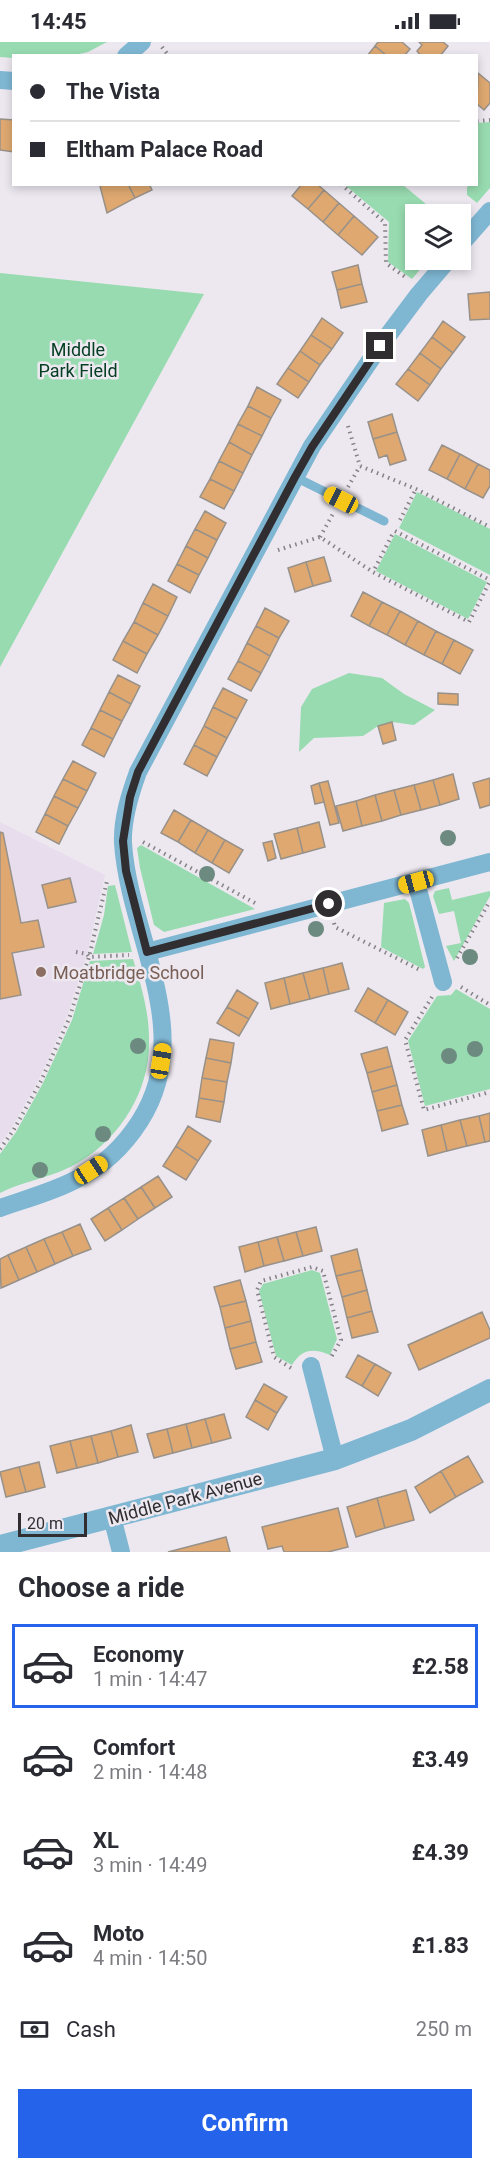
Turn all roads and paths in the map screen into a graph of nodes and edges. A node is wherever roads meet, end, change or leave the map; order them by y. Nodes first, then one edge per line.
1 (142, 42) edge
2 (158, 42) edge
3 (128, 54) edge
4 (167, 54) edge
5 (343, 186) edge
6 (488, 218) edge
7 (471, 234) edge
8 (439, 270) edge
9 (419, 294) junction
10 (341, 402) junction
11 (295, 477) junction
12 (416, 489) junction
13 (384, 521) dead end
14 (490, 527) edge
15 (395, 530) junction
16 (253, 557) junction
17 (373, 572) junction
18 (490, 581) edge
19 (123, 832) junction
20 (490, 862) edge
21 (108, 877) dead end
22 (416, 882) junction
23 (490, 901) edge
24 (329, 904) junction
25 (281, 917) junction
26 (76, 952) dead end
27 (147, 952) junction
28 (89, 957) junction
29 (443, 982) junction
30 (490, 1005) edge
31 (490, 1092) edge
32 (0, 1149) edge
33 (0, 1208) edge
34 (311, 1368) junction
35 (490, 1390) edge
36 (335, 1459) junction
37 (112, 1517) junction
38 (0, 1546) edge
39 (121, 1552) edge

1 - 3 street
2 - 4 path
5 - 9 path
6 - 7 street
8 - 9 street
9 - 10 street
10 - 11 street
10 - 12 path
11 - 13 lane
11 - 16 street
12 - 14 path
12 - 15 path
15 - 17 path
15 - 18 path
16 - 17 path
16 - 19 street
17 - 18 path
19 - 25 path
19 - 27 street
20 - 22 street
21 - 28 path
22 - 24 street
22 - 29 street
23 - 29 path
24 - 25 street
24 - 29 path
25 - 27 street
26 - 28 path
27 - 28 path
27 - 33 street
28 - 32 path
29 - 30 path
29 - 31 path
34 - 34 path
34 - 36 street
35 - 36 street, Middle Park Avenue
36 - 37 street, Middle Park Avenue
37 - 38 street, Middle Park Avenue
37 - 39 street

